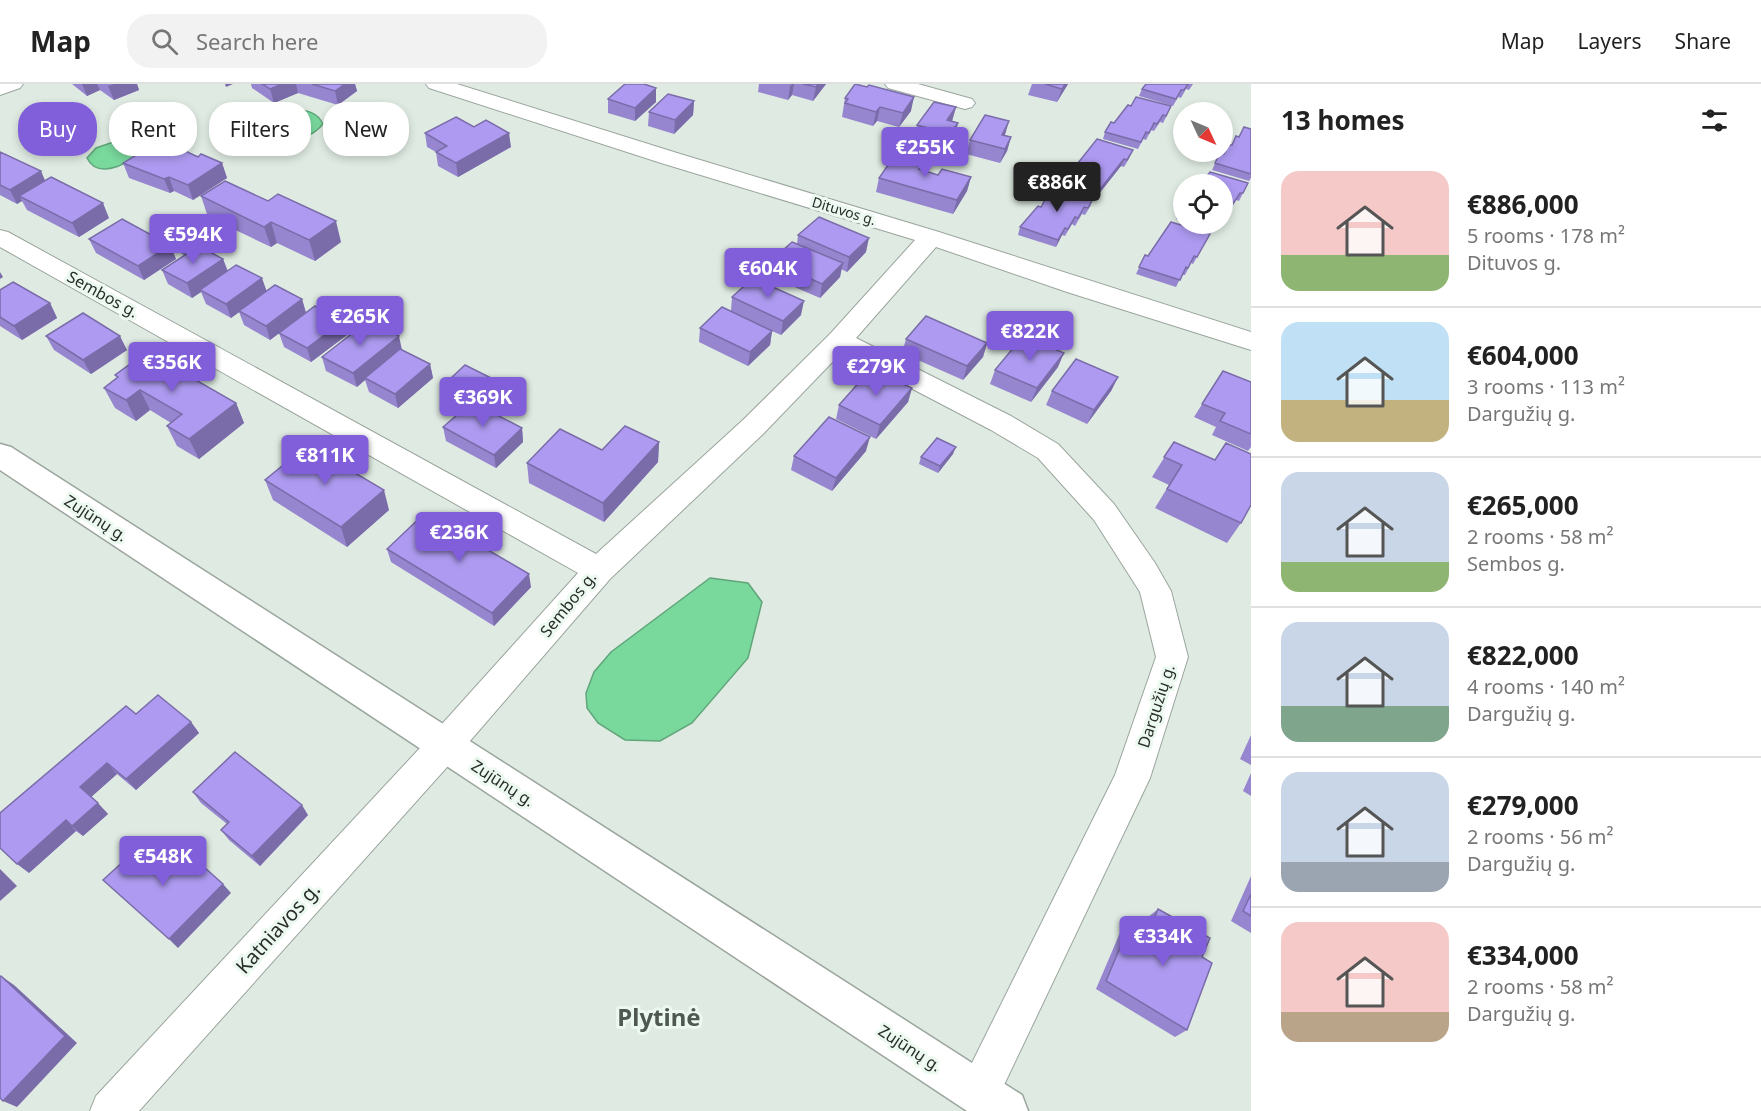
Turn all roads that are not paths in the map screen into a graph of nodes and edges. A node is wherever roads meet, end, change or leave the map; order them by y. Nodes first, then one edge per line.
1 (13, 84) edge
2 (436, 84) edge
3 (895, 84) edge
4 (0, 89) edge
5 (965, 103) dead end
6 (0, 237) edge
7 (931, 237) junction
8 (839, 340) junction
9 (1251, 341) edge
10 (0, 455) edge
11 (599, 570) junction
12 (445, 746) junction
13 (992, 1102) edge
14 (111, 1111) edge

1 - 4 street
2 - 7 street, Dituvos g.
3 - 5 street
6 - 11 street, Sembos g.
7 - 8 street
7 - 9 street, Dituvos g.
8 - 11 street
8 - 13 street, Dargužių g.
10 - 12 main road, Zujūnų g.
11 - 12 street, Sembos g.
12 - 13 main road, Zujūnų g.
12 - 14 street, Katniavos g.

